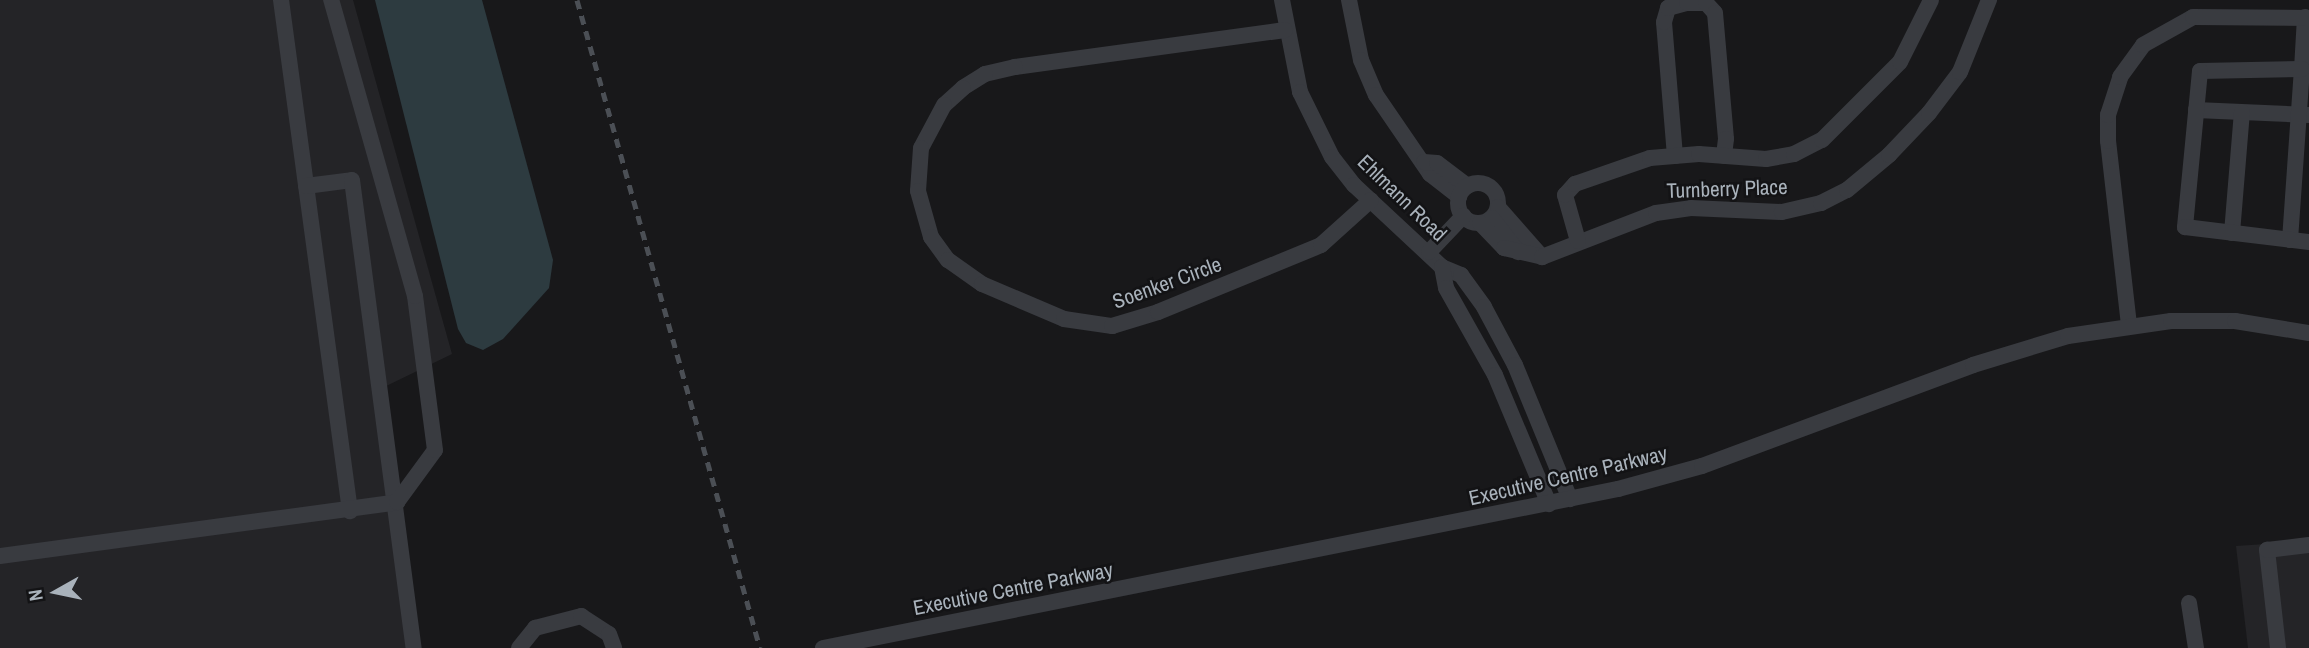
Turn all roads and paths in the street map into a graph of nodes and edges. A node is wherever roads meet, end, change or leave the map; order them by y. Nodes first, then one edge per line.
1 (281, 0) edge
2 (331, 0) edge
3 (1282, 0) edge
4 (1349, 0) edge
5 (1931, 0) edge
6 (1989, 0) edge
7 (2307, 18) edge
8 (1285, 30) junction
9 (2305, 69) edge
10 (2196, 110) junction
11 (2242, 112) junction
12 (2304, 115) edge
13 (1675, 156) junction
14 (1724, 156) junction
15 (306, 187) junction
16 (1463, 192) junction
17 (1371, 200) junction
18 (1463, 216) junction
19 (1490, 216) junction
20 (2232, 233) junction
21 (2290, 240) junction
22 (1578, 241) junction
23 (2309, 242) edge
24 (1429, 253) junction
25 (1542, 257) junction
26 (1442, 267) junction
27 (2129, 325) junction
28 (2309, 332) edge
29 (1570, 499) junction
30 (397, 502) junction
31 (1549, 504) junction
32 (350, 510) junction
33 (2309, 545) edge
34 (0, 556) edge
35 (2189, 603) dead end
36 (414, 648) edge
37 (519, 648) edge
38 (614, 648) edge
39 (823, 648) edge
40 (2196, 648) edge
41 (2278, 648) edge

1 - 15 street
2 - 30 street
3 - 8 street, Ehlmann Road
4 - 16 street
5 - 14 street, Turnberry Place
6 - 22 street, Turnberry Place
7 - 9 street
7 - 27 street
8 - 17 street, Ehlmann Road
8 - 17 street, Soenker Circle
9 - 10 street
9 - 12 street
10 - 11 street
10 - 20 street
11 - 12 street
11 - 20 street
12 - 21 street
13 - 14 street, Turnberry Place
13 - 14 street, Turnberry Place
13 - 22 street, Turnberry Place
15 - 30 street
15 - 32 street
16 - 18 street
16 - 19 street
17 - 24 street, Ehlmann Road
18 - 19 street
18 - 24 street
19 - 25 street
19 - 25 street
20 - 21 street
21 - 23 street
22 - 25 street, Turnberry Place
24 - 26 street, Ehlmann Road
26 - 29 street, Ehlmann Road
26 - 31 street, Ehlmann Road
27 - 28 street, Executive Centre Parkway
27 - 29 street, Executive Centre Parkway
29 - 31 street, Executive Centre Parkway
30 - 32 street
30 - 36 street
31 - 39 street, Executive Centre Parkway
32 - 34 street
33 - 41 street
35 - 40 street
37 - 38 street

